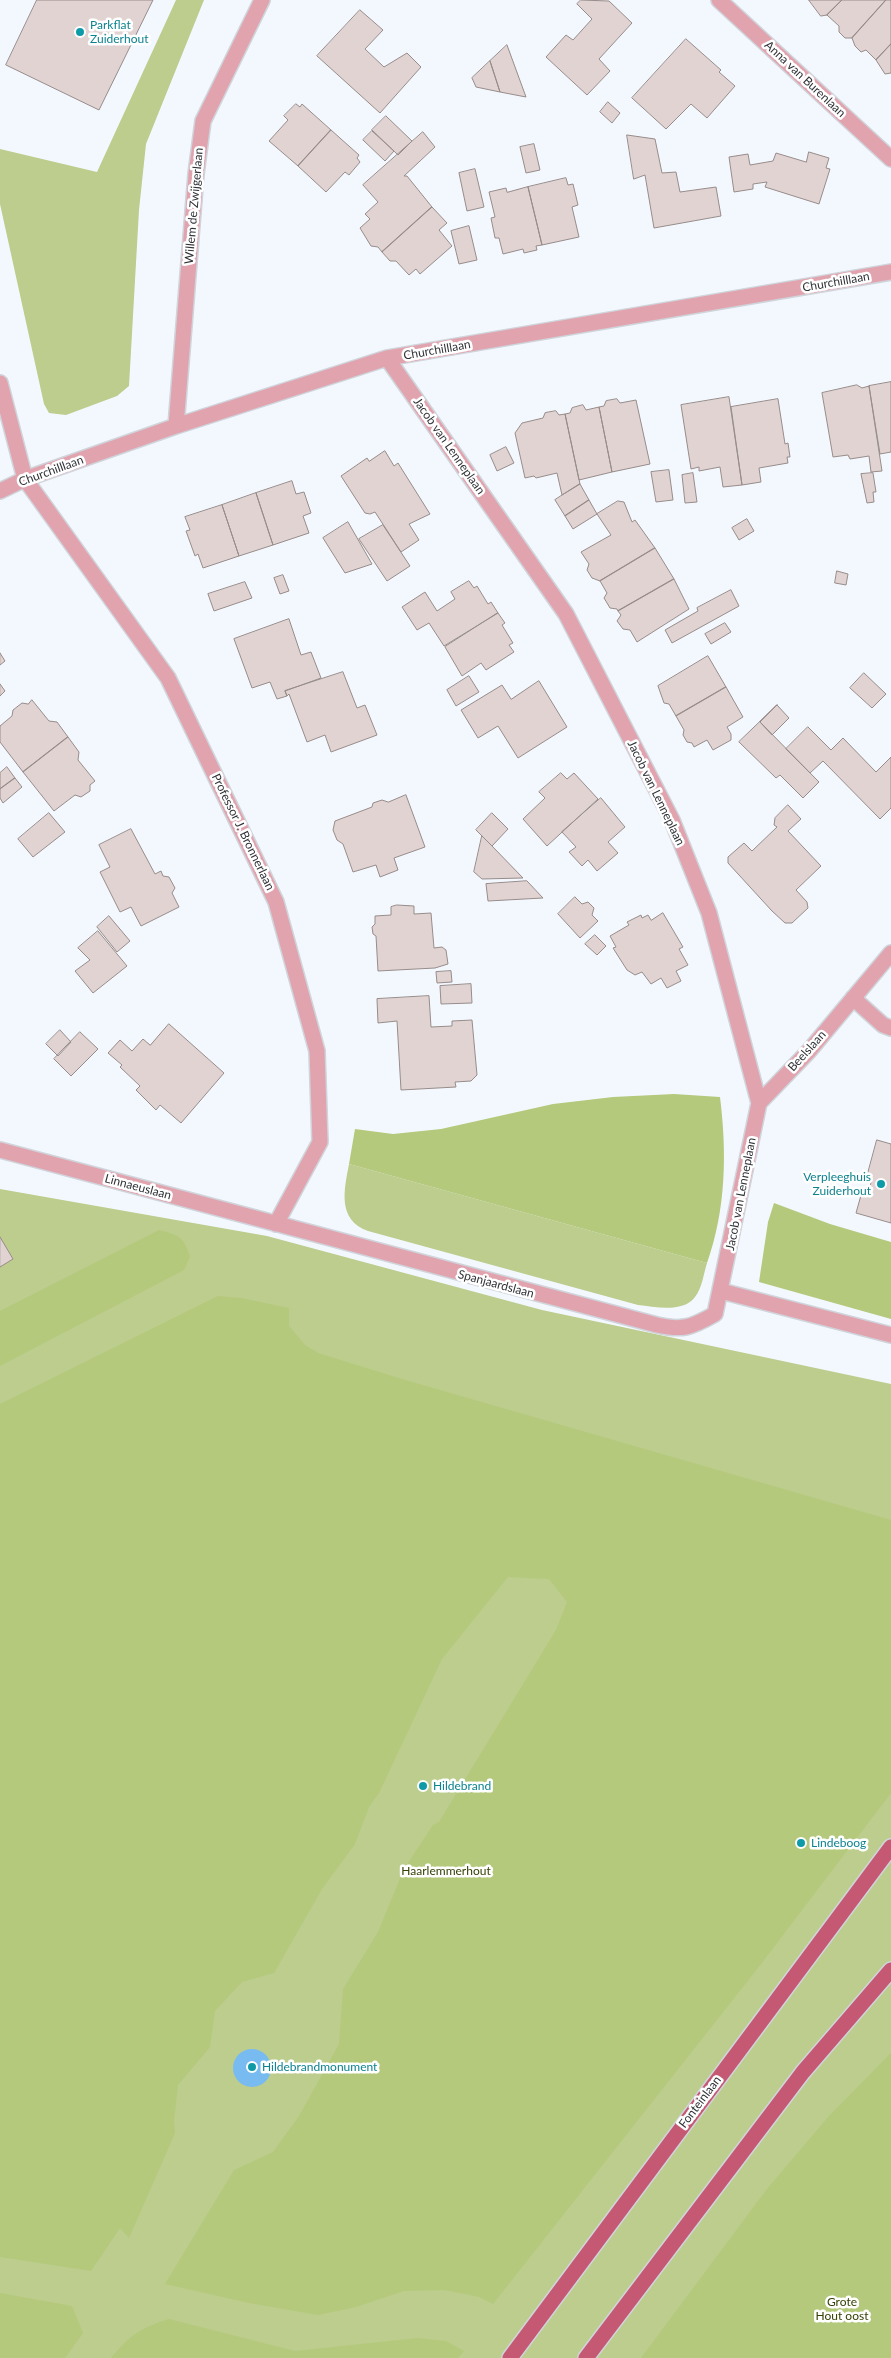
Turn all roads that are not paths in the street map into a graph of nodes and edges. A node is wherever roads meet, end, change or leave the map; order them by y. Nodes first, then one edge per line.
1 (262, 0) edge
2 (719, 0) edge
3 (891, 159) edge
4 (891, 272) edge
5 (387, 358) junction
6 (0, 382) edge
7 (176, 426) junction
8 (25, 479) junction
9 (0, 491) edge
10 (891, 953) edge
11 (853, 998) junction
12 (891, 1028) edge
13 (759, 1103) junction
14 (0, 1150) edge
15 (276, 1224) junction
16 (721, 1291) junction
17 (715, 1314) joint
18 (891, 1335) edge
19 (891, 1847) edge
20 (891, 1970) edge
21 (510, 2358) edge
22 (586, 2358) edge

1 - 7 street, Willem de Zwijgerlaan
2 - 3 street, Anna van Burenlaan
4 - 5 street, Churchilllaan
5 - 7 street, Churchilllaan
5 - 13 street, Jacob van Lenneplaan
6 - 8 street
7 - 8 street, Churchilllaan
8 - 9 street, Churchilllaan
8 - 15 street, Professor J. Bronnerlaan
10 - 11 street, Beelslaan
11 - 12 street
11 - 13 street, Beelslaan
13 - 16 street, Jacob van Lenneplaan
14 - 15 street, Linnaeuslaan
15 - 17 street, Spanjaardslaan
16 - 17 street, Jacob van Lenneplaan
16 - 18 street
19 - 21 main road, Fonteinlaan
20 - 22 main road

